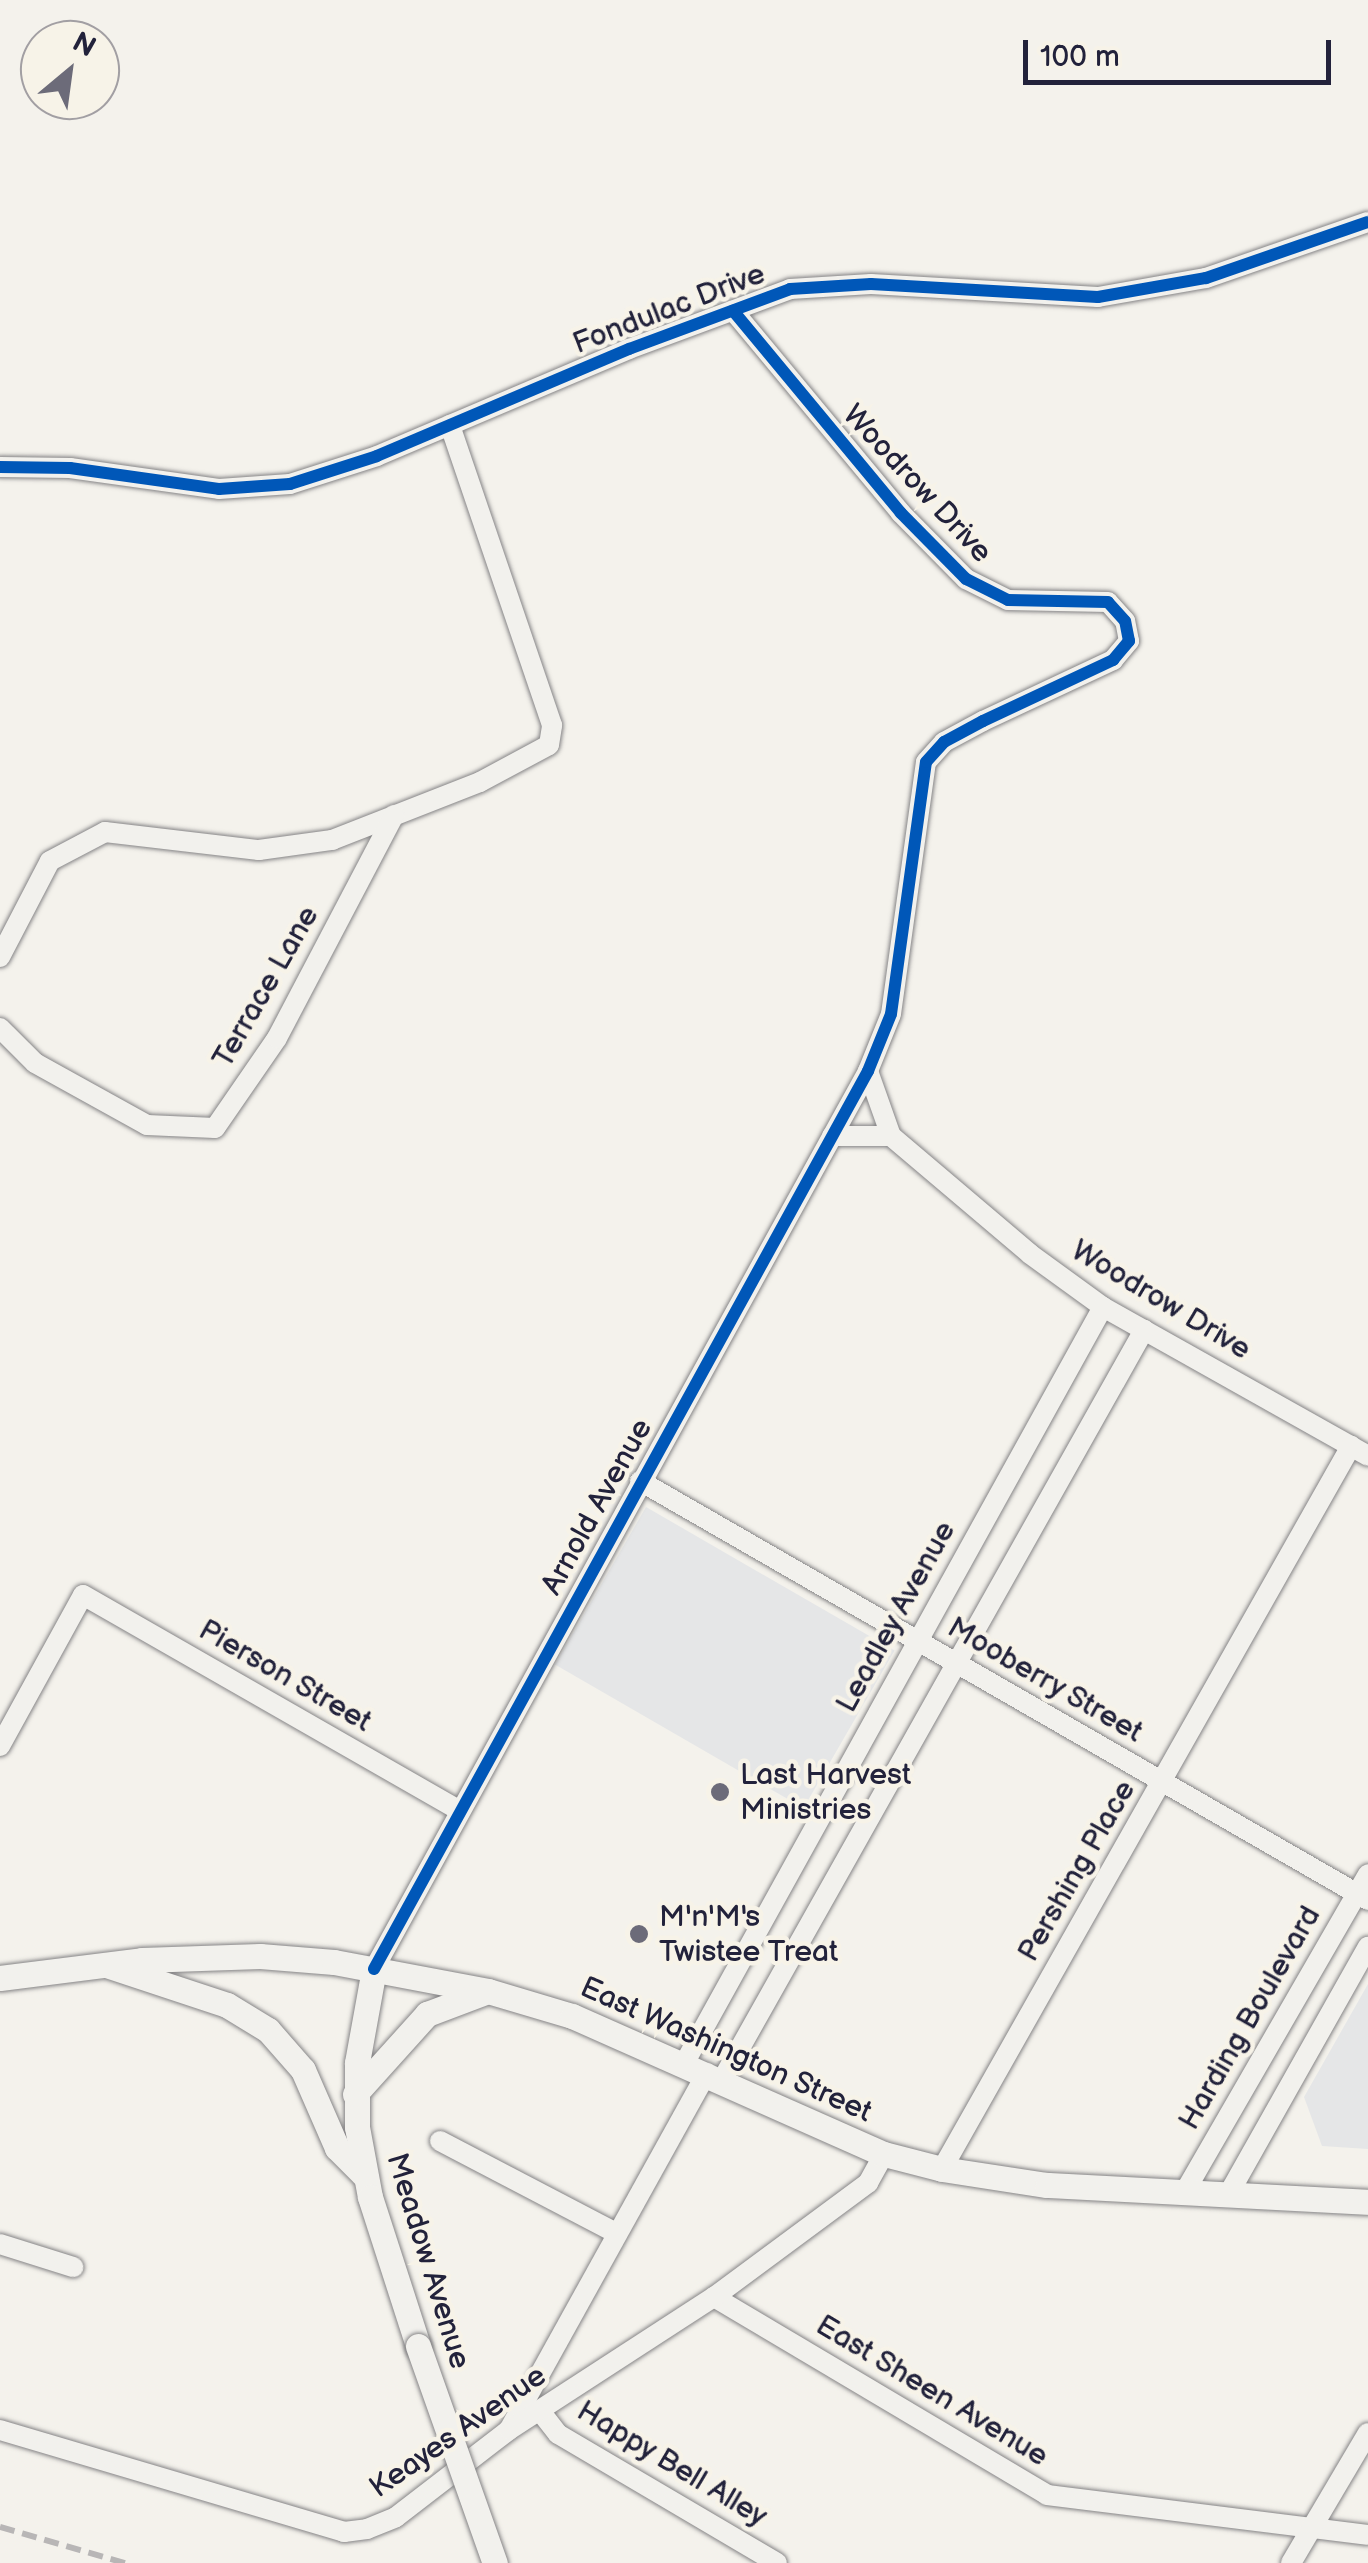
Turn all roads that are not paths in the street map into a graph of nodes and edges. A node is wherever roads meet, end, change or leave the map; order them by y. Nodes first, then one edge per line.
1 (1368, 222) edge
2 (733, 311) junction
3 (450, 426) junction
4 (0, 467) edge
5 (394, 814) junction
6 (0, 957) edge
7 (0, 1028) edge
8 (868, 1071) junction
9 (832, 1136) junction
10 (891, 1136) junction
11 (1104, 1307) junction
12 (1144, 1330) junction
13 (1360, 1451) edge
14 (640, 1481) junction
15 (916, 1640) junction
16 (958, 1664) junction
17 (0, 1746) edge
18 (1163, 1782) junction
19 (457, 1809) junction
20 (1368, 1874) edge
21 (1362, 1897) edge
22 (1368, 1947) edge
23 (104, 1964) junction
24 (374, 1970) junction
25 (0, 1978) edge
26 (488, 1991) junction
27 (704, 2072) junction
28 (355, 2094) junction
29 (440, 2141) dead end
30 (884, 2154) junction
31 (942, 2169) junction
32 (364, 2174) junction
33 (1184, 2193) junction
34 (1228, 2195) junction
35 (1368, 2202) edge
36 (614, 2232) junction
37 (0, 2244) edge
38 (73, 2268) dead end
39 (714, 2297) junction
40 (540, 2411) junction
41 (0, 2430) edge
42 (509, 2430) junction
43 (1368, 2433) edge
44 (1311, 2529) junction
45 (1368, 2535) edge
46 (494, 2563) edge
47 (777, 2563) edge
48 (1292, 2563) edge

1 - 2 street, Fondulac Drive
2 - 3 street, Fondulac Drive
2 - 8 street, Woodrow Drive
3 - 4 street, Fondulac Drive
3 - 5 street
5 - 6 street
5 - 7 street, Terrace Lane
8 - 9 street, Arnold Avenue
8 - 10 street
9 - 10 street
9 - 14 street, Arnold Avenue
10 - 11 street, Woodrow Drive
11 - 12 street, Woodrow Drive
11 - 15 street, Leadley Avenue
12 - 13 street, Woodrow Drive
12 - 16 street, Leadley Avenue
13 - 18 street, Pershing Place
14 - 15 street, Mooberry Street
14 - 19 street, Arnold Avenue
15 - 16 street, Mooberry Street
15 - 27 street, Leadley Avenue
16 - 18 street, Mooberry Street
16 - 27 street, Leadley Avenue
17 - 19 street, Pierson Street
18 - 21 street, Mooberry Street
18 - 31 street, Pershing Place
19 - 24 street, Arnold Avenue
20 - 21 street, Harding Boulevard
21 - 33 street, Harding Boulevard
22 - 34 street
23 - 24 main road, East Washington Street
23 - 25 main road, East Washington Street
23 - 32 main road
24 - 26 main road, East Washington Street
24 - 28 main road, Meadow Avenue
26 - 27 main road, East Washington Street
26 - 28 main road
27 - 30 main road, East Washington Street
27 - 36 street, Leadley Avenue
28 - 32 main road, Meadow Avenue
29 - 36 street
30 - 31 main road, East Washington Street
30 - 39 street, Keayes Avenue
31 - 33 main road, East Washington Street
32 - 46 main road, Meadow Avenue, bridge
33 - 34 main road, East Washington Street
34 - 35 main road, East Washington Street
36 - 42 street, Leadley Avenue
37 - 38 street
39 - 40 street, Keayes Avenue
39 - 44 street, East Sheen Avenue
40 - 42 street, Keayes Avenue
40 - 47 street, Happy Bell Alley
41 - 42 street, Keayes Avenue
43 - 44 street
44 - 45 street, East Sheen Avenue
44 - 48 street

